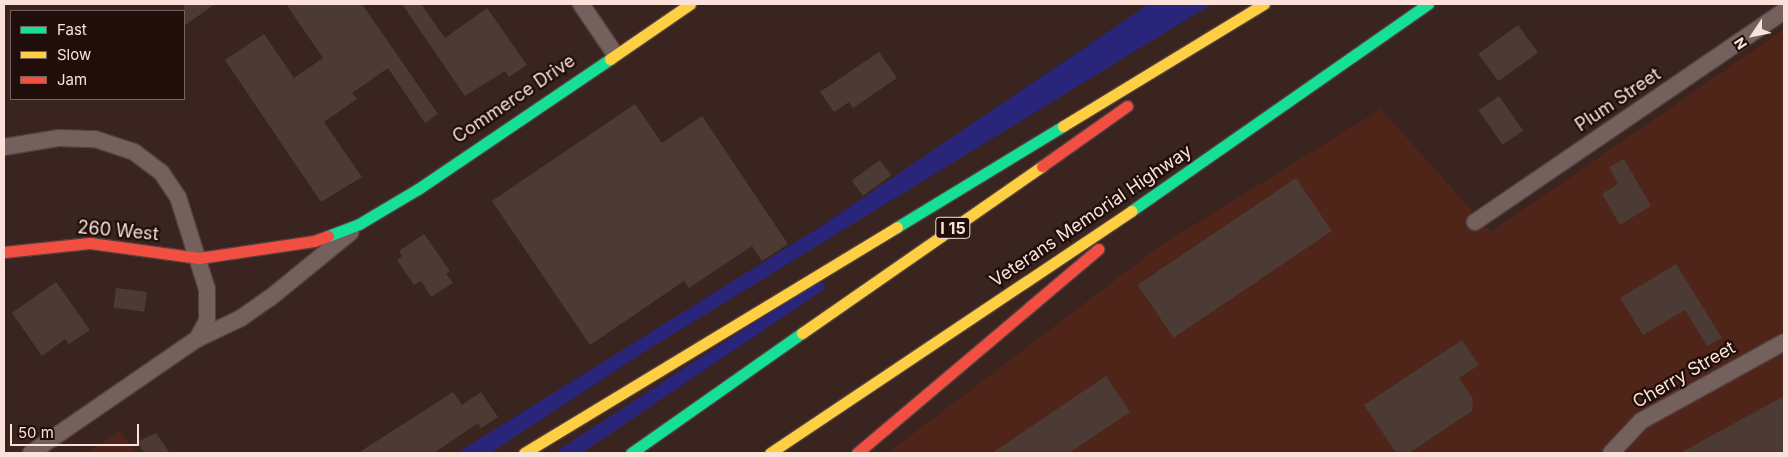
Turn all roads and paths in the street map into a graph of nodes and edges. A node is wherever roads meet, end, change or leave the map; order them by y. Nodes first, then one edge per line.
1 (581, 4) edge
2 (690, 4) edge
3 (1264, 4) edge
4 (1274, 4) edge
5 (1428, 4) edge
6 (1784, 12) edge
7 (615, 54) junction
8 (1176, 72) dead end
9 (1136, 100) dead end
10 (4, 147) edge
11 (1144, 203) junction
12 (1475, 222) dead end
13 (359, 224) junction
14 (4, 252) edge
15 (199, 258) junction
16 (197, 339) junction
17 (1784, 342) edge
18 (31, 453) edge
19 (524, 453) edge
20 (631, 453) edge
21 (770, 453) edge
22 (857, 453) edge
23 (1612, 453) edge

1 - 7 street
2 - 7 main road, Commerce Drive
3 - 19 main road
4 - 8 main road
5 - 11 main road, Veterans Memorial Highway
6 - 12 street, Plum Street
7 - 13 main road, Commerce Drive
9 - 20 main road, I 15
10 - 15 street
11 - 21 main road, Veterans Memorial Highway
11 - 22 main road
13 - 15 main road, Commerce Drive
13 - 16 street, Commerce Drive
14 - 15 main road, 260 West
15 - 16 street, Commerce Drive
16 - 18 street, Commerce Drive
17 - 23 street, Cherry Street

